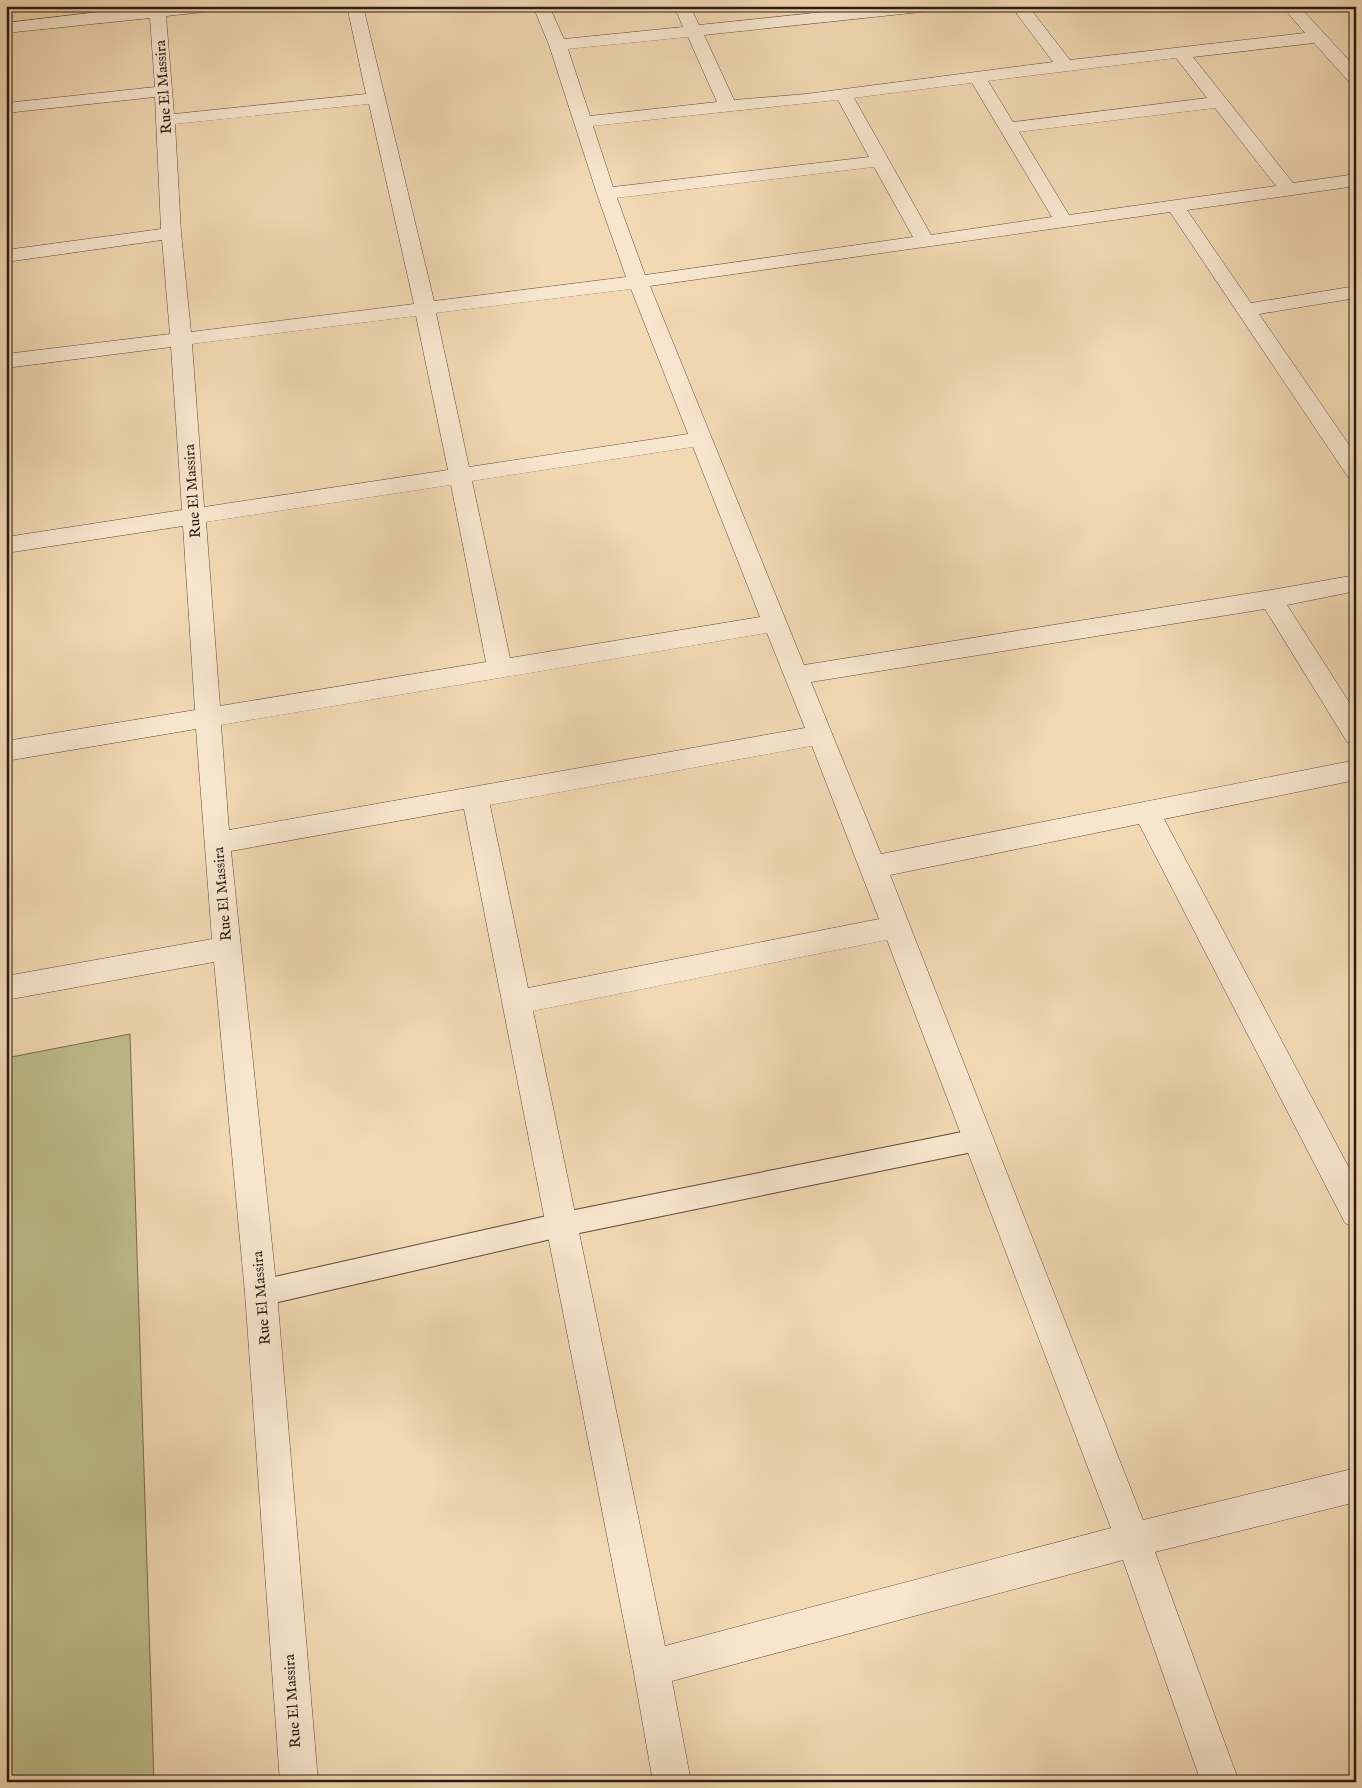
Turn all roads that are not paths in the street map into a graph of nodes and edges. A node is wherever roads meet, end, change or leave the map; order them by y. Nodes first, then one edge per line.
1 (213, 6) edge
2 (355, 6) edge
3 (542, 6) edge
4 (682, 6) edge
5 (930, 6) edge
6 (1019, 6) edge
7 (1290, 6) edge
8 (157, 9) edge
9 (811, 13) edge
10 (6, 28) edge
11 (694, 32) junction
12 (1318, 37) junction
13 (558, 45) junction
14 (1181, 53) junction
15 (1065, 66) junction
16 (977, 77) junction
17 (1356, 79) edge
18 (164, 91) junction
19 (843, 94) junction
20 (377, 98) junction
21 (1220, 102) junction
22 (728, 106) junction
23 (6, 108) edge
24 (166, 120) junction
25 (583, 122) junction
26 (1007, 128) junction
27 (880, 160) junction
28 (1356, 180) edge
29 (1289, 190) junction
30 (606, 194) junction
31 (1175, 206) junction
32 (1064, 222) junction
33 (170, 233) junction
34 (925, 242) junction
35 (6, 256) edge
36 (638, 282) junction
37 (1356, 292) edge
38 (425, 308) junction
39 (1245, 310) junction
40 (181, 338) junction
41 (6, 361) edge
42 (1356, 436) edge
43 (1333, 438) junction
44 (701, 439) junction
45 (1356, 472) edge
46 (460, 475) junction
47 (194, 516) junction
48 (6, 545) edge
49 (1356, 584) edge
50 (1271, 599) junction
51 (774, 623) junction
52 (500, 668) junction
53 (797, 675) junction
54 (207, 716) junction
55 (821, 735) junction
56 (1356, 735) edge
57 (6, 751) edge
58 (1356, 770) edge
59 (475, 796) junction
60 (1146, 811) junction
61 (217, 843) junction
62 (873, 867) junction
63 (895, 927) junction
64 (226, 948) junction
65 (6, 988) edge
66 (517, 1002) junction
67 (977, 1140) junction
68 (1356, 1213) edge
69 (560, 1225) junction
70 (261, 1293) junction
71 (1356, 1485) edge
72 (1133, 1540) junction
73 (651, 1668) junction
74 (299, 1782) edge
75 (672, 1782) edge
76 (1220, 1782) edge

1 - 8 street
2 - 20 street
3 - 13 street
4 - 11 street
5 - 9 street
6 - 15 street
7 - 12 street
8 - 10 street
8 - 18 street, Rue El Massira
9 - 11 street
11 - 13 street
11 - 22 street
12 - 14 street
12 - 17 street
13 - 25 street
14 - 15 street
14 - 21 street
15 - 16 street
16 - 19 street
16 - 26 street
18 - 23 street
18 - 24 street, Rue El Massira
19 - 22 street
19 - 27 street
20 - 24 street
20 - 38 street
21 - 26 street
21 - 29 street
22 - 25 street
24 - 33 street, Rue El Massira
25 - 30 street
26 - 32 street
27 - 30 street
27 - 34 street
28 - 29 street
29 - 31 street
30 - 36 street
31 - 32 street
31 - 39 street
32 - 34 street
33 - 35 street
33 - 40 street, Rue El Massira
34 - 36 street
36 - 38 street
36 - 44 street
37 - 39 street
38 - 40 street
38 - 46 street
39 - 43 street
40 - 41 street
40 - 47 street, Rue El Massira
42 - 43 street
43 - 45 street
44 - 46 street
44 - 51 street
46 - 47 street
46 - 52 street
47 - 48 street
47 - 54 street, Rue El Massira
49 - 50 street
50 - 53 street
50 - 56 street
51 - 52 street
51 - 53 street
52 - 54 street
53 - 55 street
54 - 57 street
54 - 61 street, Rue El Massira
55 - 59 street
55 - 62 street
58 - 60 street
59 - 61 street
59 - 66 street
60 - 62 street
60 - 68 street
61 - 64 street, Rue El Massira
62 - 63 street
63 - 66 street
63 - 67 street
64 - 65 street
64 - 70 street, Rue El Massira
66 - 69 street
67 - 69 lane
67 - 72 street
69 - 70 lane
69 - 73 street
70 - 74 street, Rue El Massira
71 - 72 street
72 - 73 street
72 - 76 street
73 - 75 street

